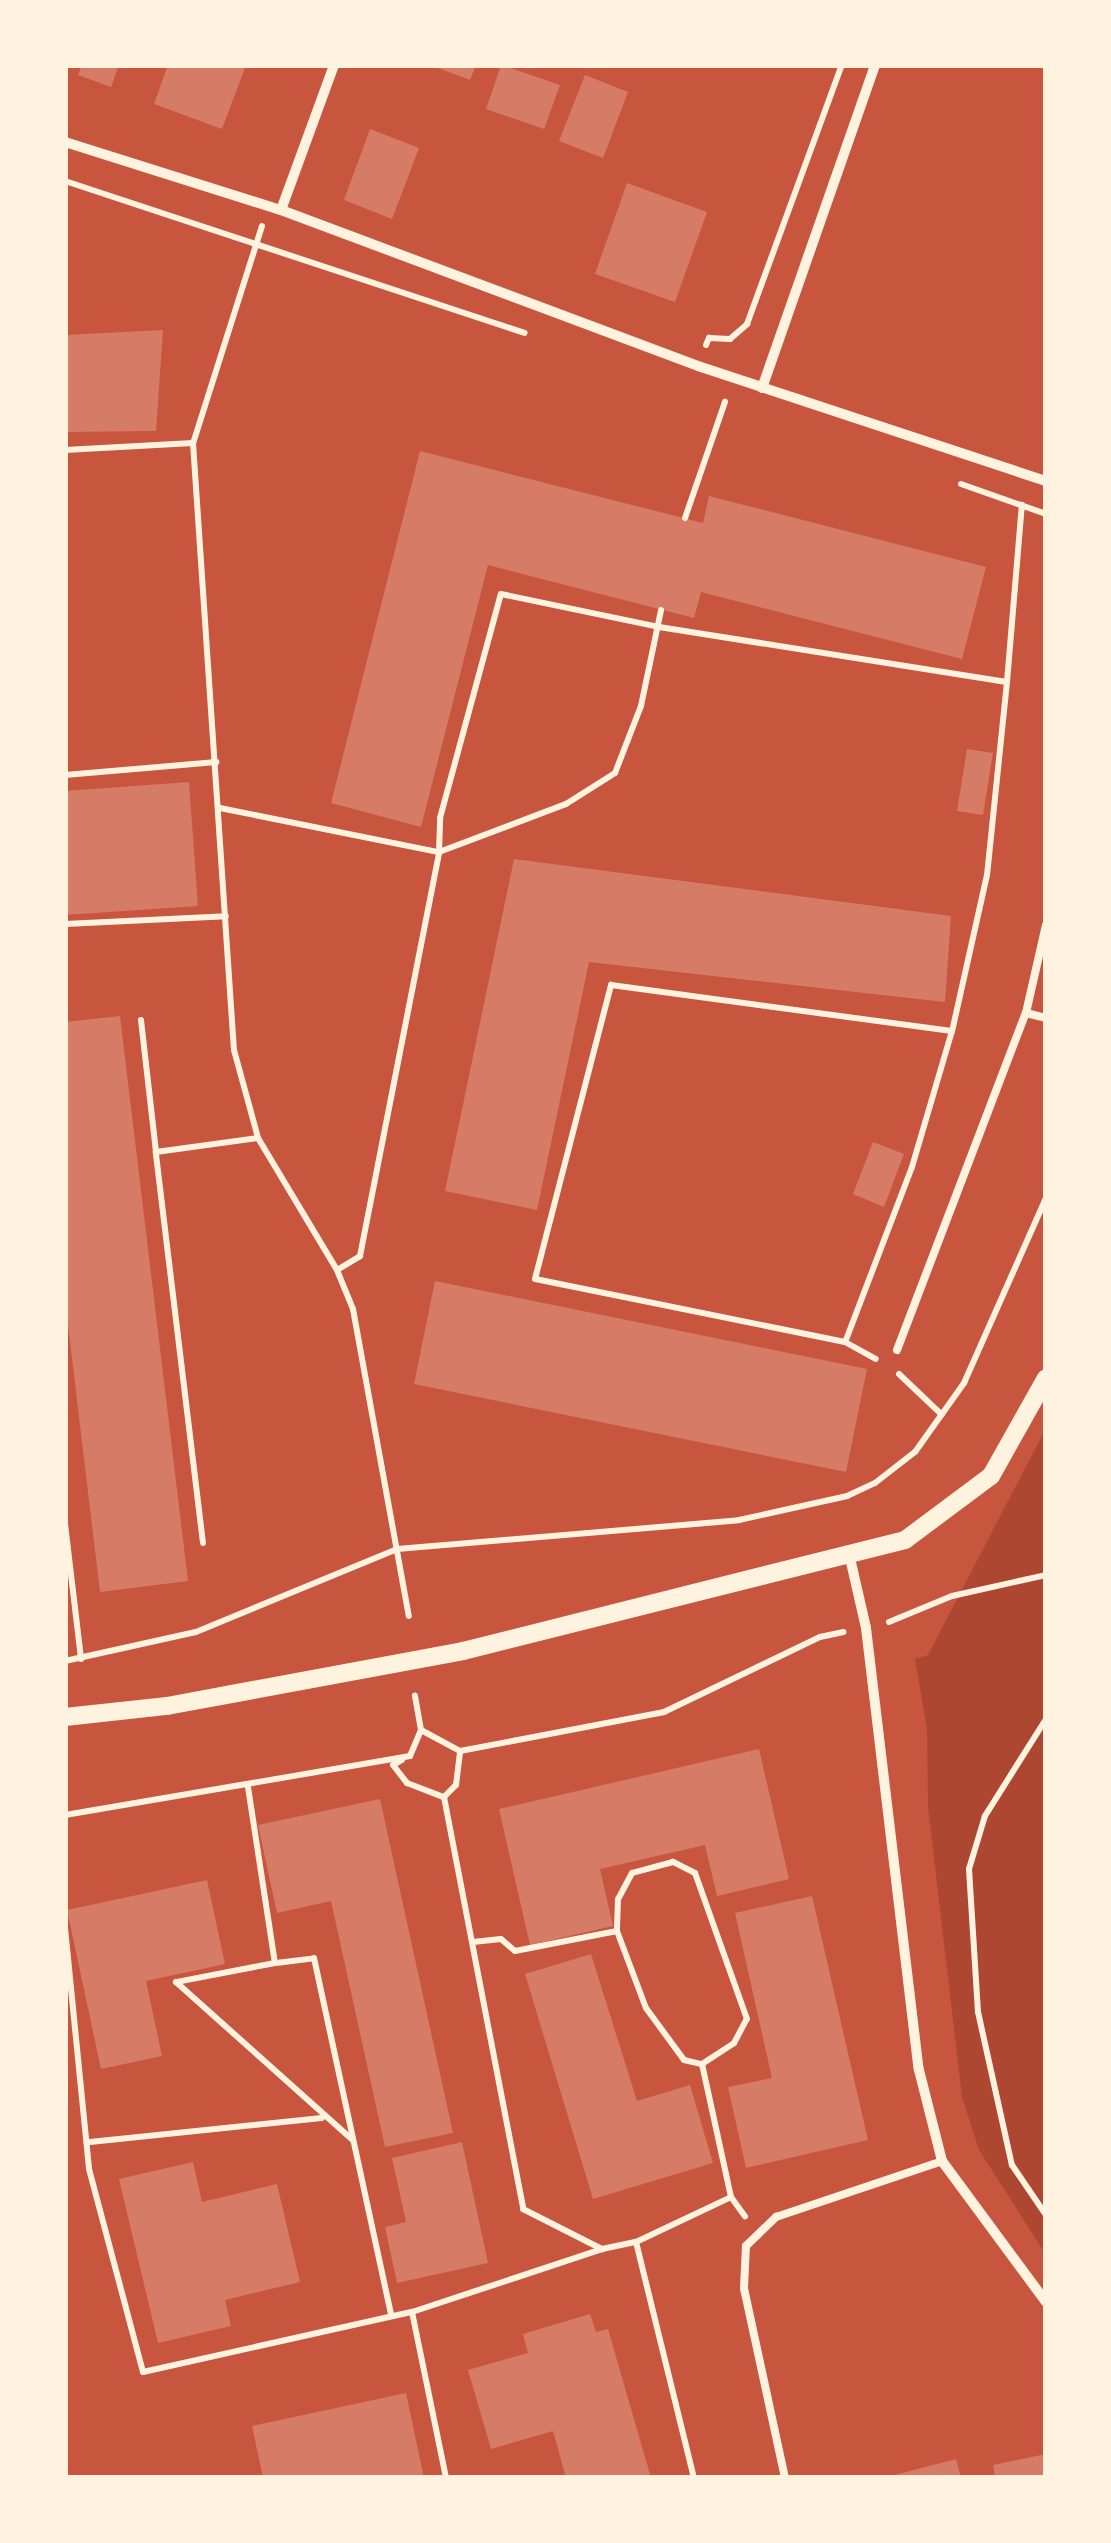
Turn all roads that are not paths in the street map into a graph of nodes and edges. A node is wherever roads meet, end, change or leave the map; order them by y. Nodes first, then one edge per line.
1 (334, 65) edge
2 (874, 65) edge
3 (65, 142) edge
4 (275, 208) junction
5 (762, 388) junction
6 (1046, 481) edge
7 (1046, 924) edge
8 (1026, 1013) junction
9 (1046, 1018) edge
10 (896, 1350) dead end
11 (1046, 1378) edge
12 (850, 1558) junction
13 (65, 1717) edge
14 (942, 2162) junction
15 (1046, 2302) edge
16 (786, 2478) edge

1 - 4 street
2 - 5 street
3 - 4 street
4 - 5 street
5 - 6 street
7 - 8 lane
8 - 9 lane
8 - 10 lane
11 - 12 street
12 - 13 street
12 - 14 street
14 - 15 street
14 - 16 lane

